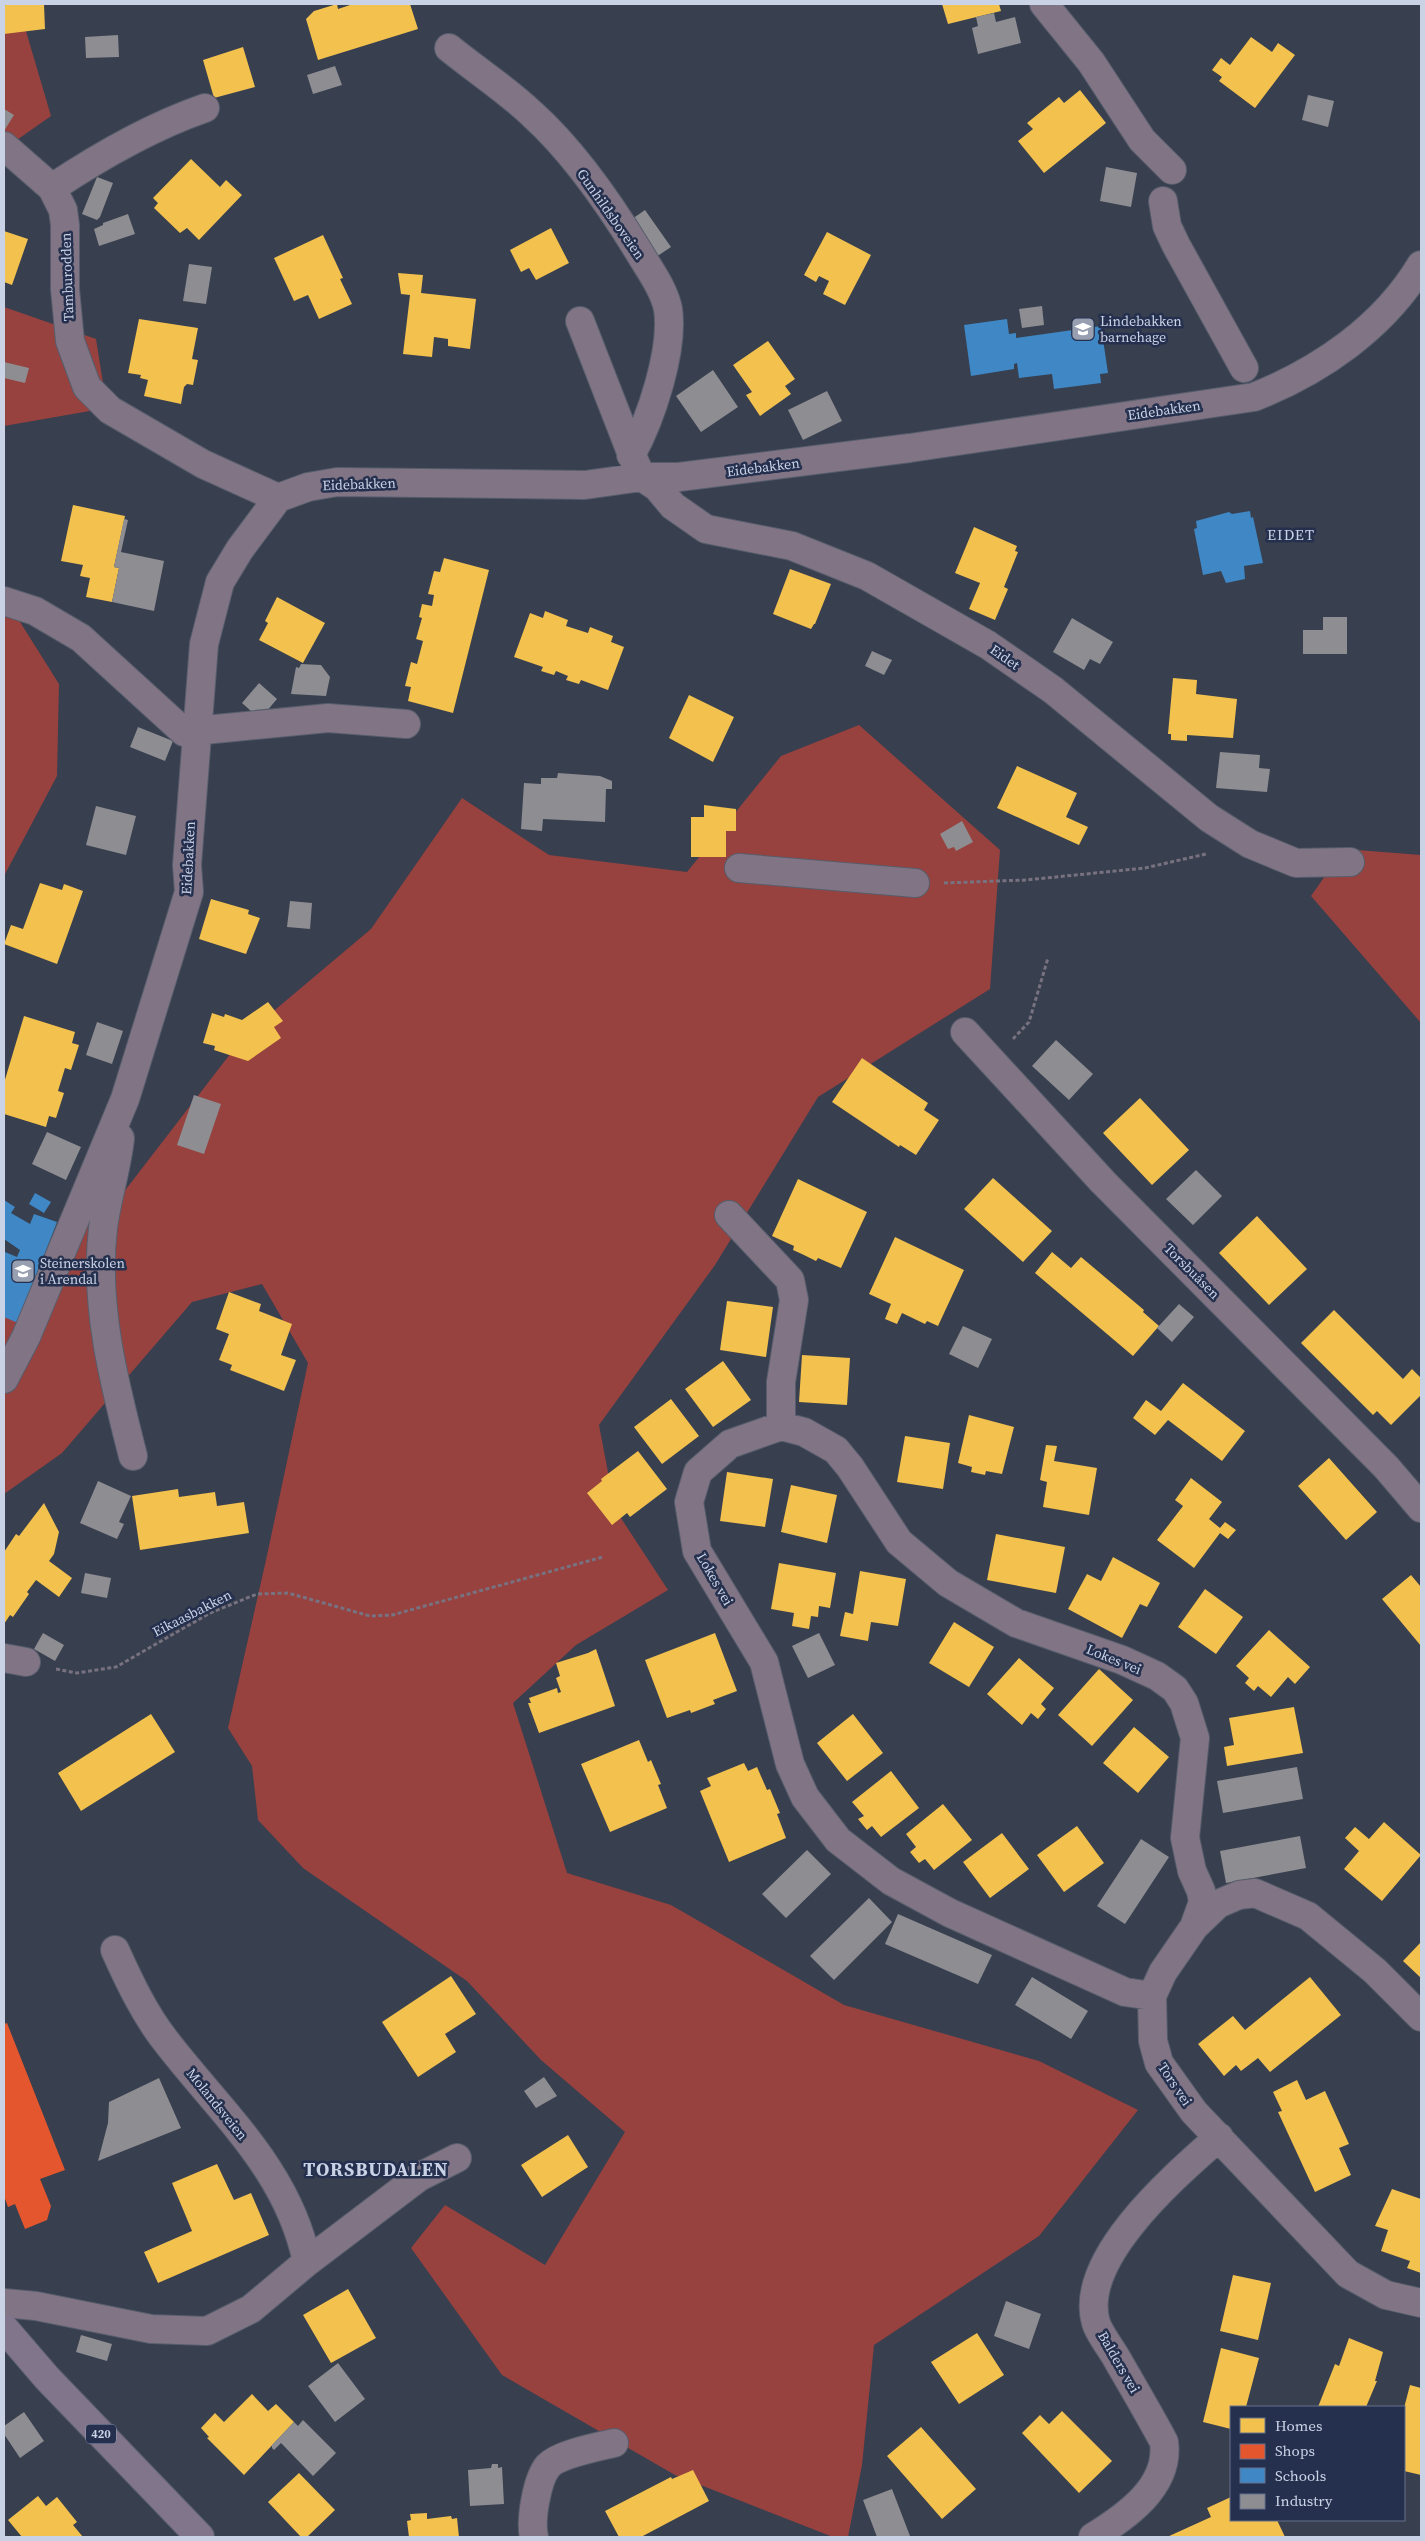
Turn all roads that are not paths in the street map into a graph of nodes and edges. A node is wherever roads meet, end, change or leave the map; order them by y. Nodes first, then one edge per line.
1 (1044, 4) edge
2 (449, 48) dead end
3 (206, 108) dead end
4 (4, 146) edge
5 (1172, 170) dead end
6 (52, 188) junction
7 (1162, 201) dead end
8 (1421, 265) edge
9 (580, 321) dead end
10 (1244, 368) dead end
11 (637, 466) junction
12 (278, 498) junction
13 (4, 601) edge
14 (406, 724) dead end
15 (197, 733) junction
16 (1350, 862) dead end
17 (739, 868) dead end
18 (915, 883) road end
19 (966, 1032) dead end
20 (124, 1099) junction
21 (728, 1215) dead end
22 (4, 1379) edge
23 (781, 1426) junction
24 (133, 1456) dead end
25 (1421, 1508) edge
26 (1194, 1927) junction
27 (115, 1950) dead end
28 (1152, 1996) junction
29 (1421, 2017) edge
30 (1219, 2137) junction
31 (457, 2158) dead end
32 (307, 2262) junction
33 (4, 2303) edge
34 (1421, 2303) edge
35 (4, 2328) edge
36 (614, 2442) dead end
37 (200, 2537) edge
38 (534, 2537) edge
39 (1094, 2537) edge

1 - 5 street
2 - 11 street, Gunhildsboveien
3 - 6 street
4 - 6 street, Tamburodden
6 - 12 street, Tamburodden
7 - 10 street
8 - 11 street, Eidebakken
9 - 11 street
11 - 12 street, Eidebakken
11 - 16 street, Eidet
12 - 15 street, Eidebakken
13 - 15 street
14 - 15 street
15 - 20 street, Eidebakken
17 - 18 street
19 - 25 street, Torsbuåsen
20 - 22 street, Eidebakken
20 - 24 street
21 - 23 street
23 - 26 street, Lokes vei
23 - 28 street, Lokes vei
26 - 28 street, Tors vei
26 - 29 street, Tors vei
27 - 32 street, Molandsveien
28 - 30 street, Tors vei
30 - 34 street, Tors vei
30 - 39 street, Balders vei
31 - 32 street
32 - 33 street
35 - 37 main road, 420
36 - 38 street

